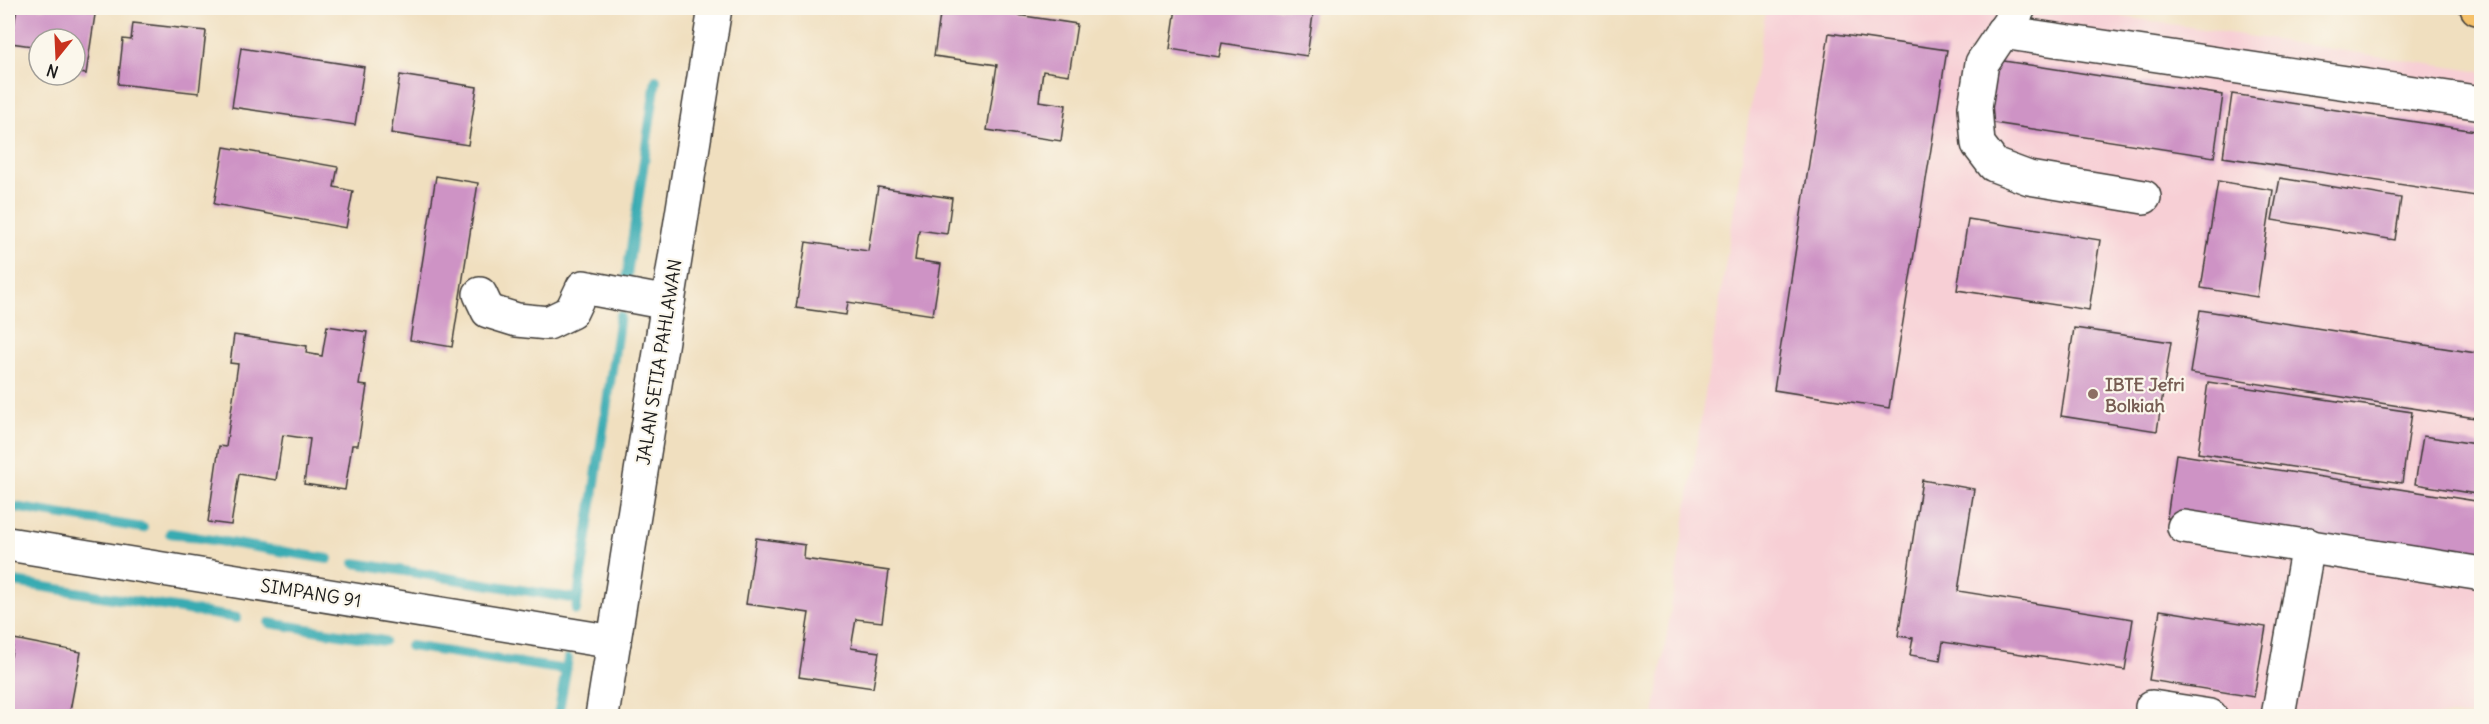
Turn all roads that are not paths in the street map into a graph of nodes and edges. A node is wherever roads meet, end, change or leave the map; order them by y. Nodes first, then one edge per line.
1 (715, 8) edge
2 (2477, 8) edge
3 (2481, 8) edge
4 (2011, 20) edge
5 (2481, 103) edge
6 (2144, 197) dead end
7 (480, 294) dead end
8 (668, 303) junction
9 (2184, 527) dead end
10 (8, 544) edge
11 (2308, 545) junction
12 (2481, 574) edge
13 (614, 642) junction
14 (2152, 707) dead end
15 (602, 717) edge
16 (2210, 717) edge
17 (2278, 717) edge

1 - 8 street, JALAN SETIA PAHLAWAN
2 - 3 main road
4 - 5 street
4 - 6 street
7 - 8 street
8 - 13 street, JALAN SETIA PAHLAWAN
9 - 11 street
10 - 13 street, SIMPANG 91
11 - 12 street
11 - 17 street
13 - 15 street, JALAN SETIA PAHLAWAN
14 - 16 street

